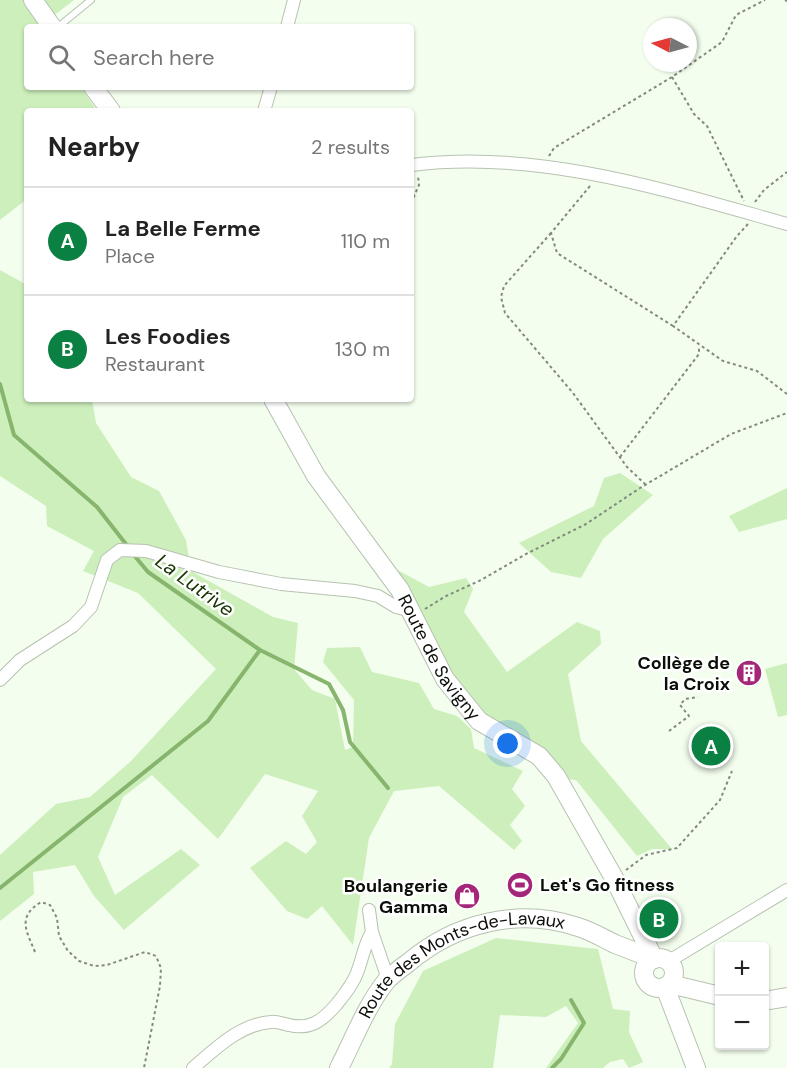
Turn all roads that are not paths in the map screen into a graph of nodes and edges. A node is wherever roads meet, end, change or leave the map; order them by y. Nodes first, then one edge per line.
1 (33, 0) edge
2 (91, 0) edge
3 (294, 0) edge
4 (50, 24) edge
5 (62, 24) edge
6 (288, 24) edge
7 (95, 90) edge
8 (270, 90) edge
9 (109, 108) edge
10 (265, 108) edge
11 (414, 165) edge
12 (787, 224) edge
13 (275, 402) edge
14 (413, 613) junction
15 (0, 680) edge
16 (787, 890) edge
17 (369, 910) dead end
18 (372, 932) junction
19 (663, 972) junction
20 (388, 979) junction
21 (713, 994) edge
22 (787, 998) edge
23 (769, 1000) edge
24 (193, 1068) edge
25 (339, 1068) edge
26 (696, 1068) edge

1 - 4 street
2 - 5 lane
3 - 6 street
7 - 9 street
8 - 10 street
11 - 12 street
13 - 14 street, Route de Savigny
14 - 15 street
14 - 19 street, Route de Savigny
16 - 19 street
17 - 18 street
18 - 20 street
18 - 24 street
19 - 20 street, Route des Monts-de-Lavaux
19 - 21 street, Route des Monts-de-Lavaux
19 - 26 street, Route de Savigny
20 - 25 street, Route des Monts-de-Lavaux
22 - 23 street

